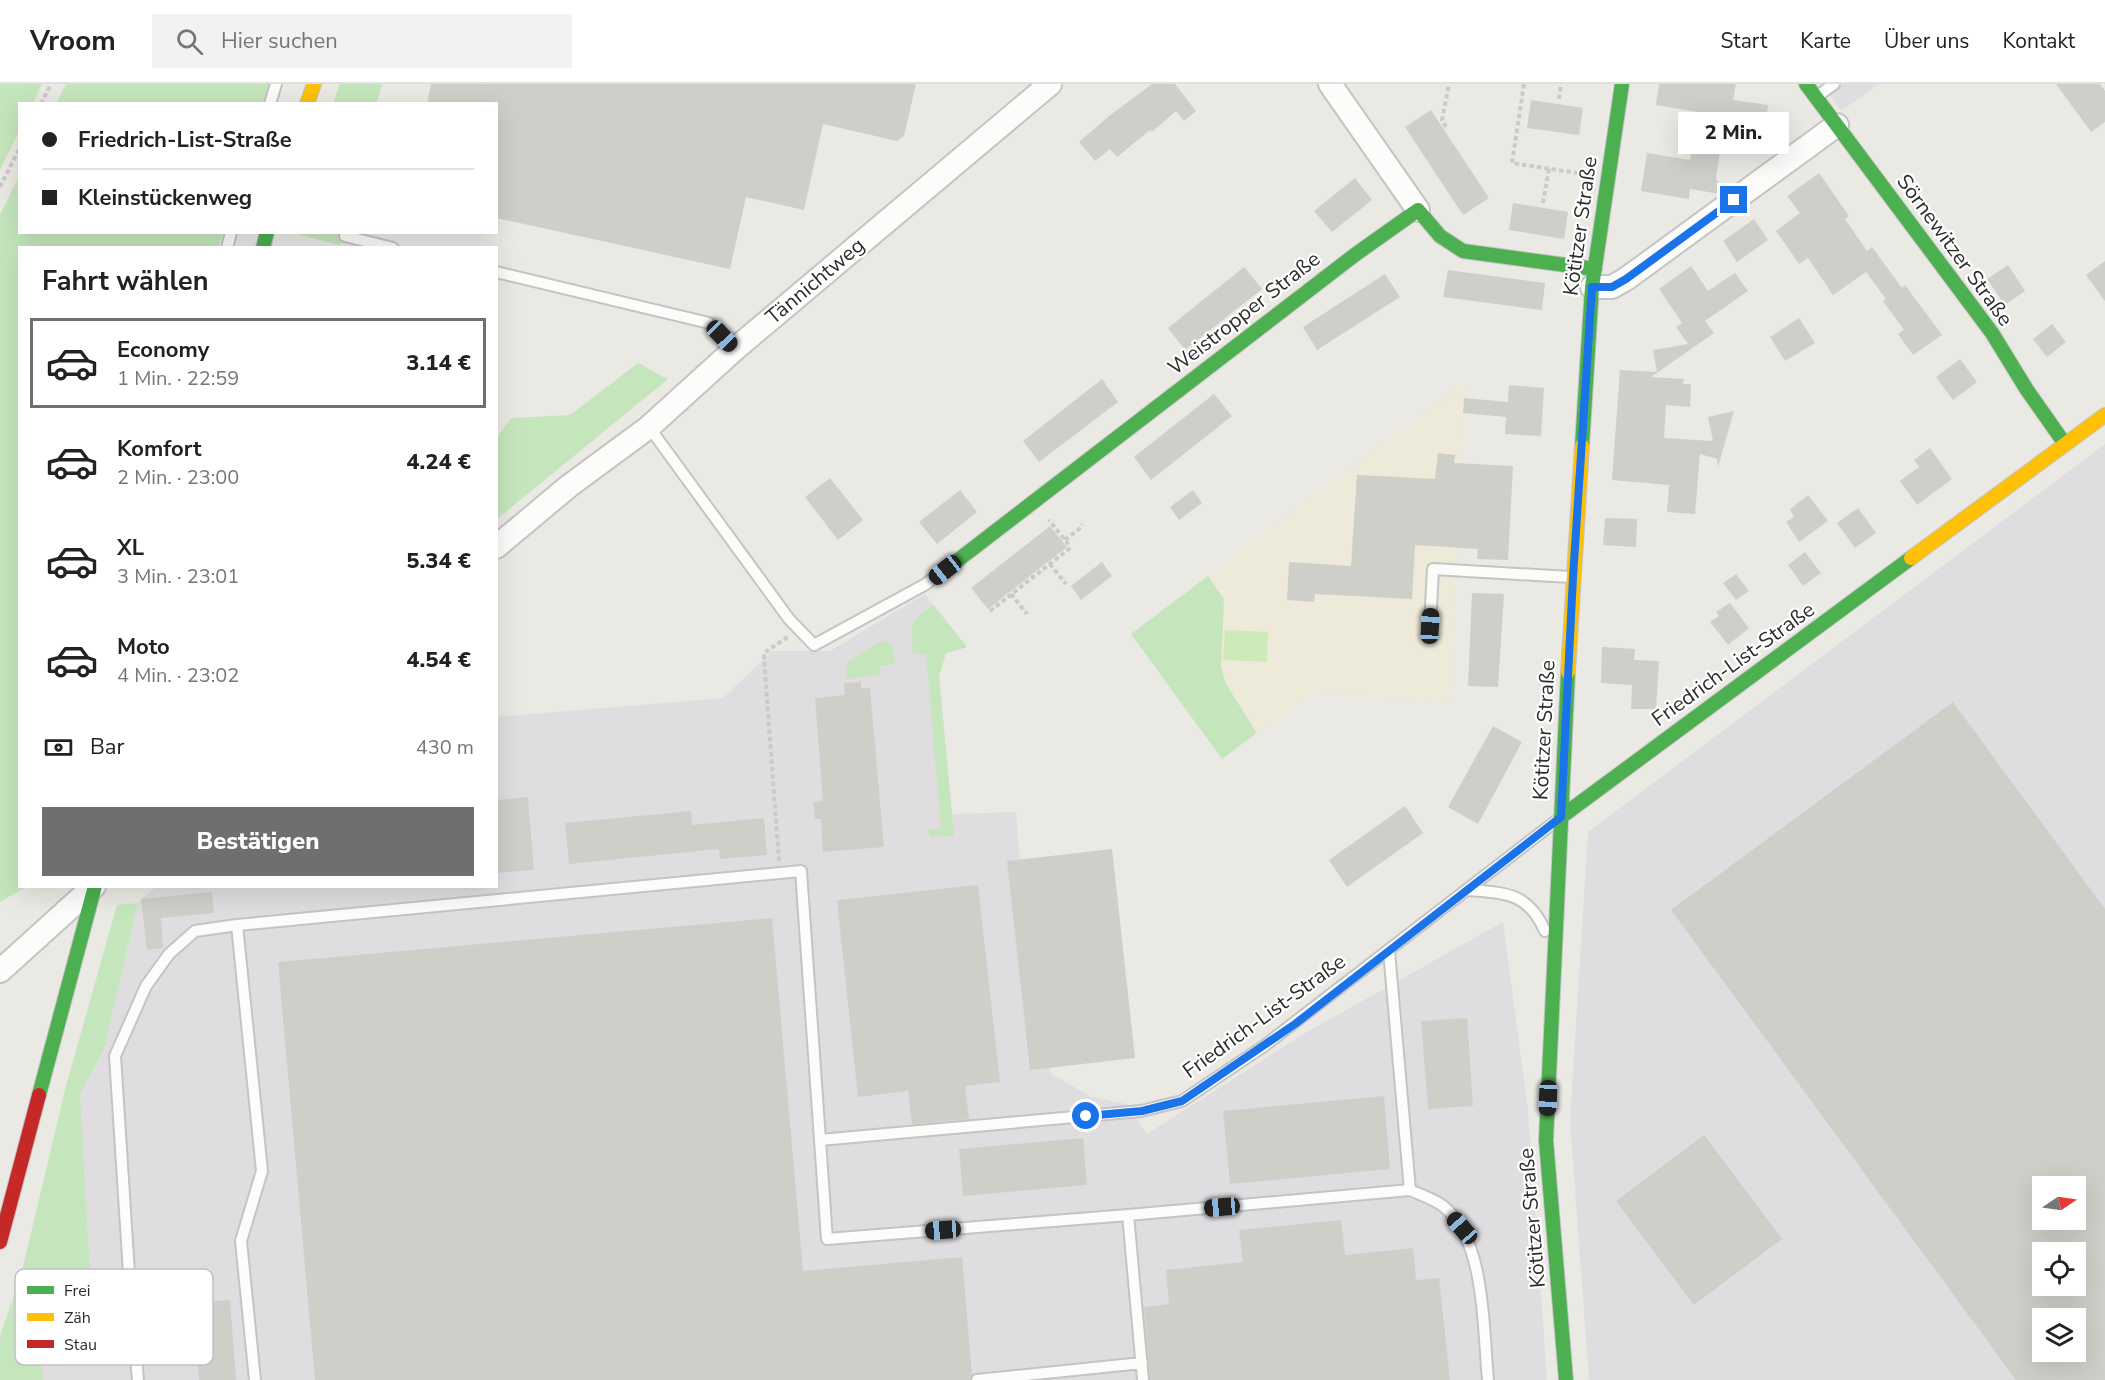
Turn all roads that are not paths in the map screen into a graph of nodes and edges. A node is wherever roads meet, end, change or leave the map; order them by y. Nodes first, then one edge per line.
1 (276, 84) edge
2 (314, 84) edge
3 (1050, 84) edge
4 (1330, 84) edge
5 (1622, 84) edge
6 (1806, 84) edge
7 (1834, 84) edge
8 (1816, 97) junction
9 (271, 102) edge
10 (309, 102) edge
11 (1837, 125) junction
12 (1418, 210) junction
13 (345, 236) dead end
14 (385, 246) edge
15 (498, 272) edge
16 (1593, 278) junction
17 (735, 349) junction
18 (2105, 415) edge
19 (649, 428) junction
20 (2065, 444) junction
21 (498, 545) edge
22 (945, 570) joint
23 (1573, 577) junction
24 (1430, 626) dead end
25 (1561, 817) junction
26 (92, 888) edge
27 (93, 888) edge
28 (1467, 890) junction
29 (237, 925) junction
30 (1389, 951) junction
31 (1555, 953) junction
32 (3, 968) edge
33 (820, 1140) junction
34 (1410, 1190) junction
35 (1128, 1215) junction
36 (0, 1242) edge
37 (129, 1269) edge
38 (1142, 1363) junction
39 (137, 1365) edge
40 (138, 1380) edge
41 (255, 1380) edge
42 (977, 1380) edge
43 (1143, 1380) edge
44 (1488, 1380) edge
45 (1566, 1380) edge

1 - 9 lane
2 - 10 street
3 - 17 street, Tännichtweg
4 - 12 street
5 - 16 street, Kötitzer Straße
6 - 8 street, Sörnewitzer Straße
7 - 8 lane
8 - 11 street, Sörnewitzer Straße
11 - 16 street
11 - 20 street, Sörnewitzer Straße
12 - 16 street
12 - 22 street, Weistropper Straße
13 - 14 lane
15 - 17 lane
16 - 23 street, Kötitzer Straße
17 - 19 street, Tännichtweg
18 - 20 street, Friedrich-List-Straße
19 - 21 street, Tännichtweg
19 - 22 lane
20 - 25 street, Friedrich-List-Straße
23 - 24 lane
23 - 25 street, Kötitzer Straße
25 - 28 lane, Friedrich-List-Straße
25 - 31 street, Kötitzer Straße
26 - 32 street
27 - 36 street
28 - 30 lane, Friedrich-List-Straße
28 - 31 lane
29 - 33 lane
29 - 37 lane
29 - 41 lane
30 - 33 lane, Friedrich-List-Straße
30 - 34 lane
31 - 45 street, Kötitzer Straße
33 - 35 lane
34 - 35 lane
34 - 44 lane
35 - 38 lane
38 - 42 lane
38 - 43 lane
39 - 40 lane

